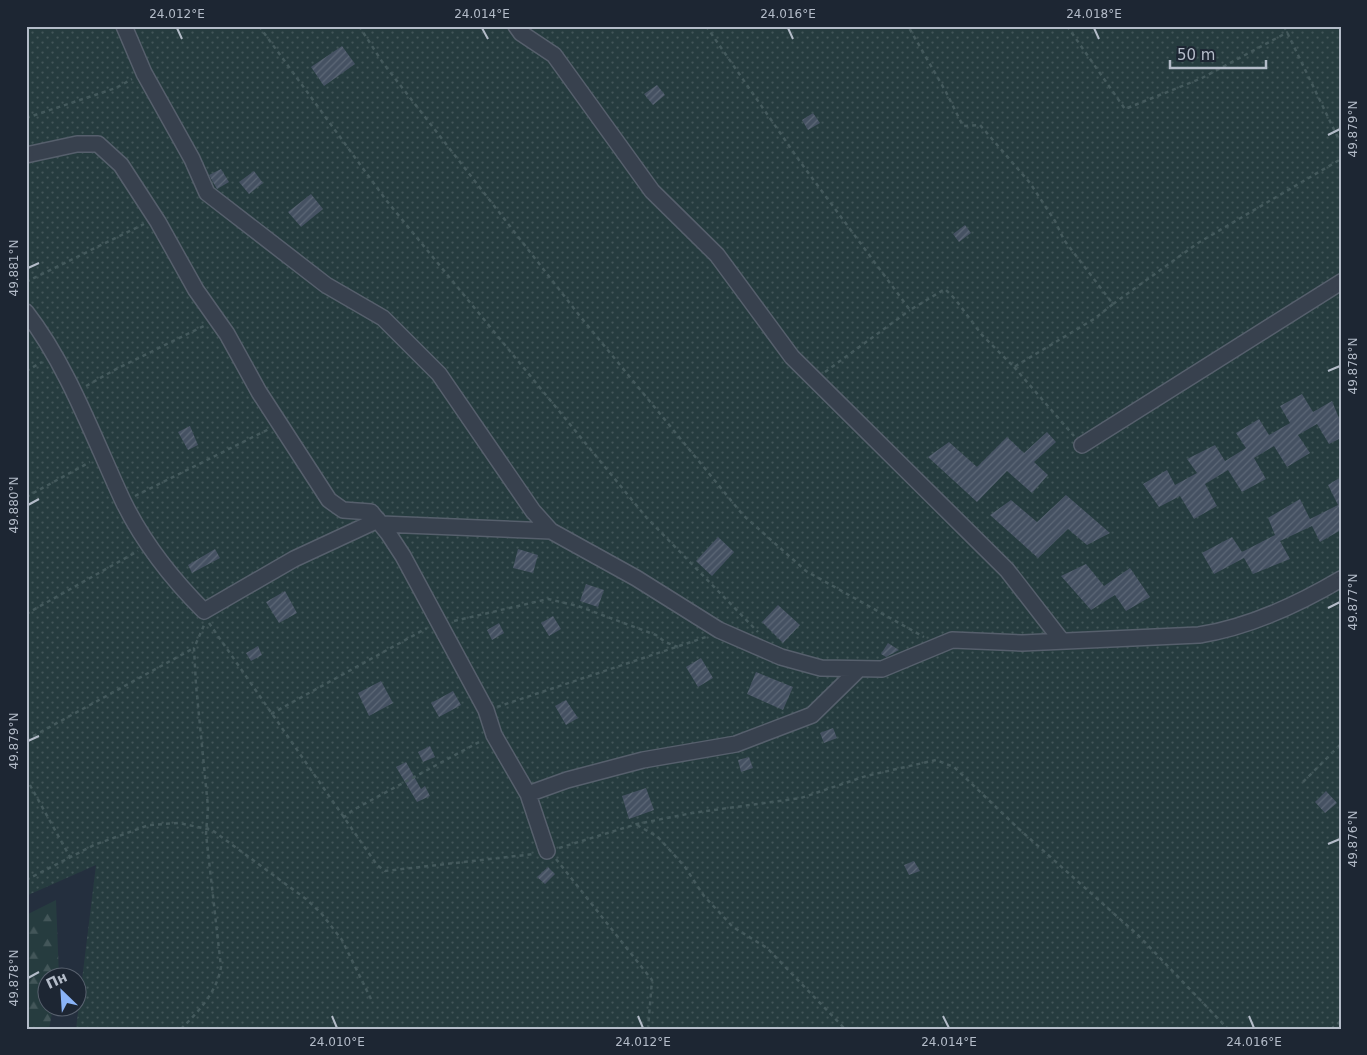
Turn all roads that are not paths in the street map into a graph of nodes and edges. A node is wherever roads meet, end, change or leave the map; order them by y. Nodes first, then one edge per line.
1 (124, 26) edge
2 (516, 26) edge
3 (26, 155) edge
4 (1341, 282) edge
5 (26, 312) edge
6 (1082, 445) road end
7 (380, 522) junction
8 (551, 531) junction
9 (1341, 578) edge
10 (1062, 641) junction
11 (859, 669) junction
12 (528, 794) junction
13 (547, 851) road end

1 - 8 street
2 - 10 street
3 - 7 street
4 - 6 street
5 - 7 street
7 - 8 street
7 - 12 street
8 - 11 street
9 - 10 street
10 - 11 street
11 - 12 street
12 - 13 street

